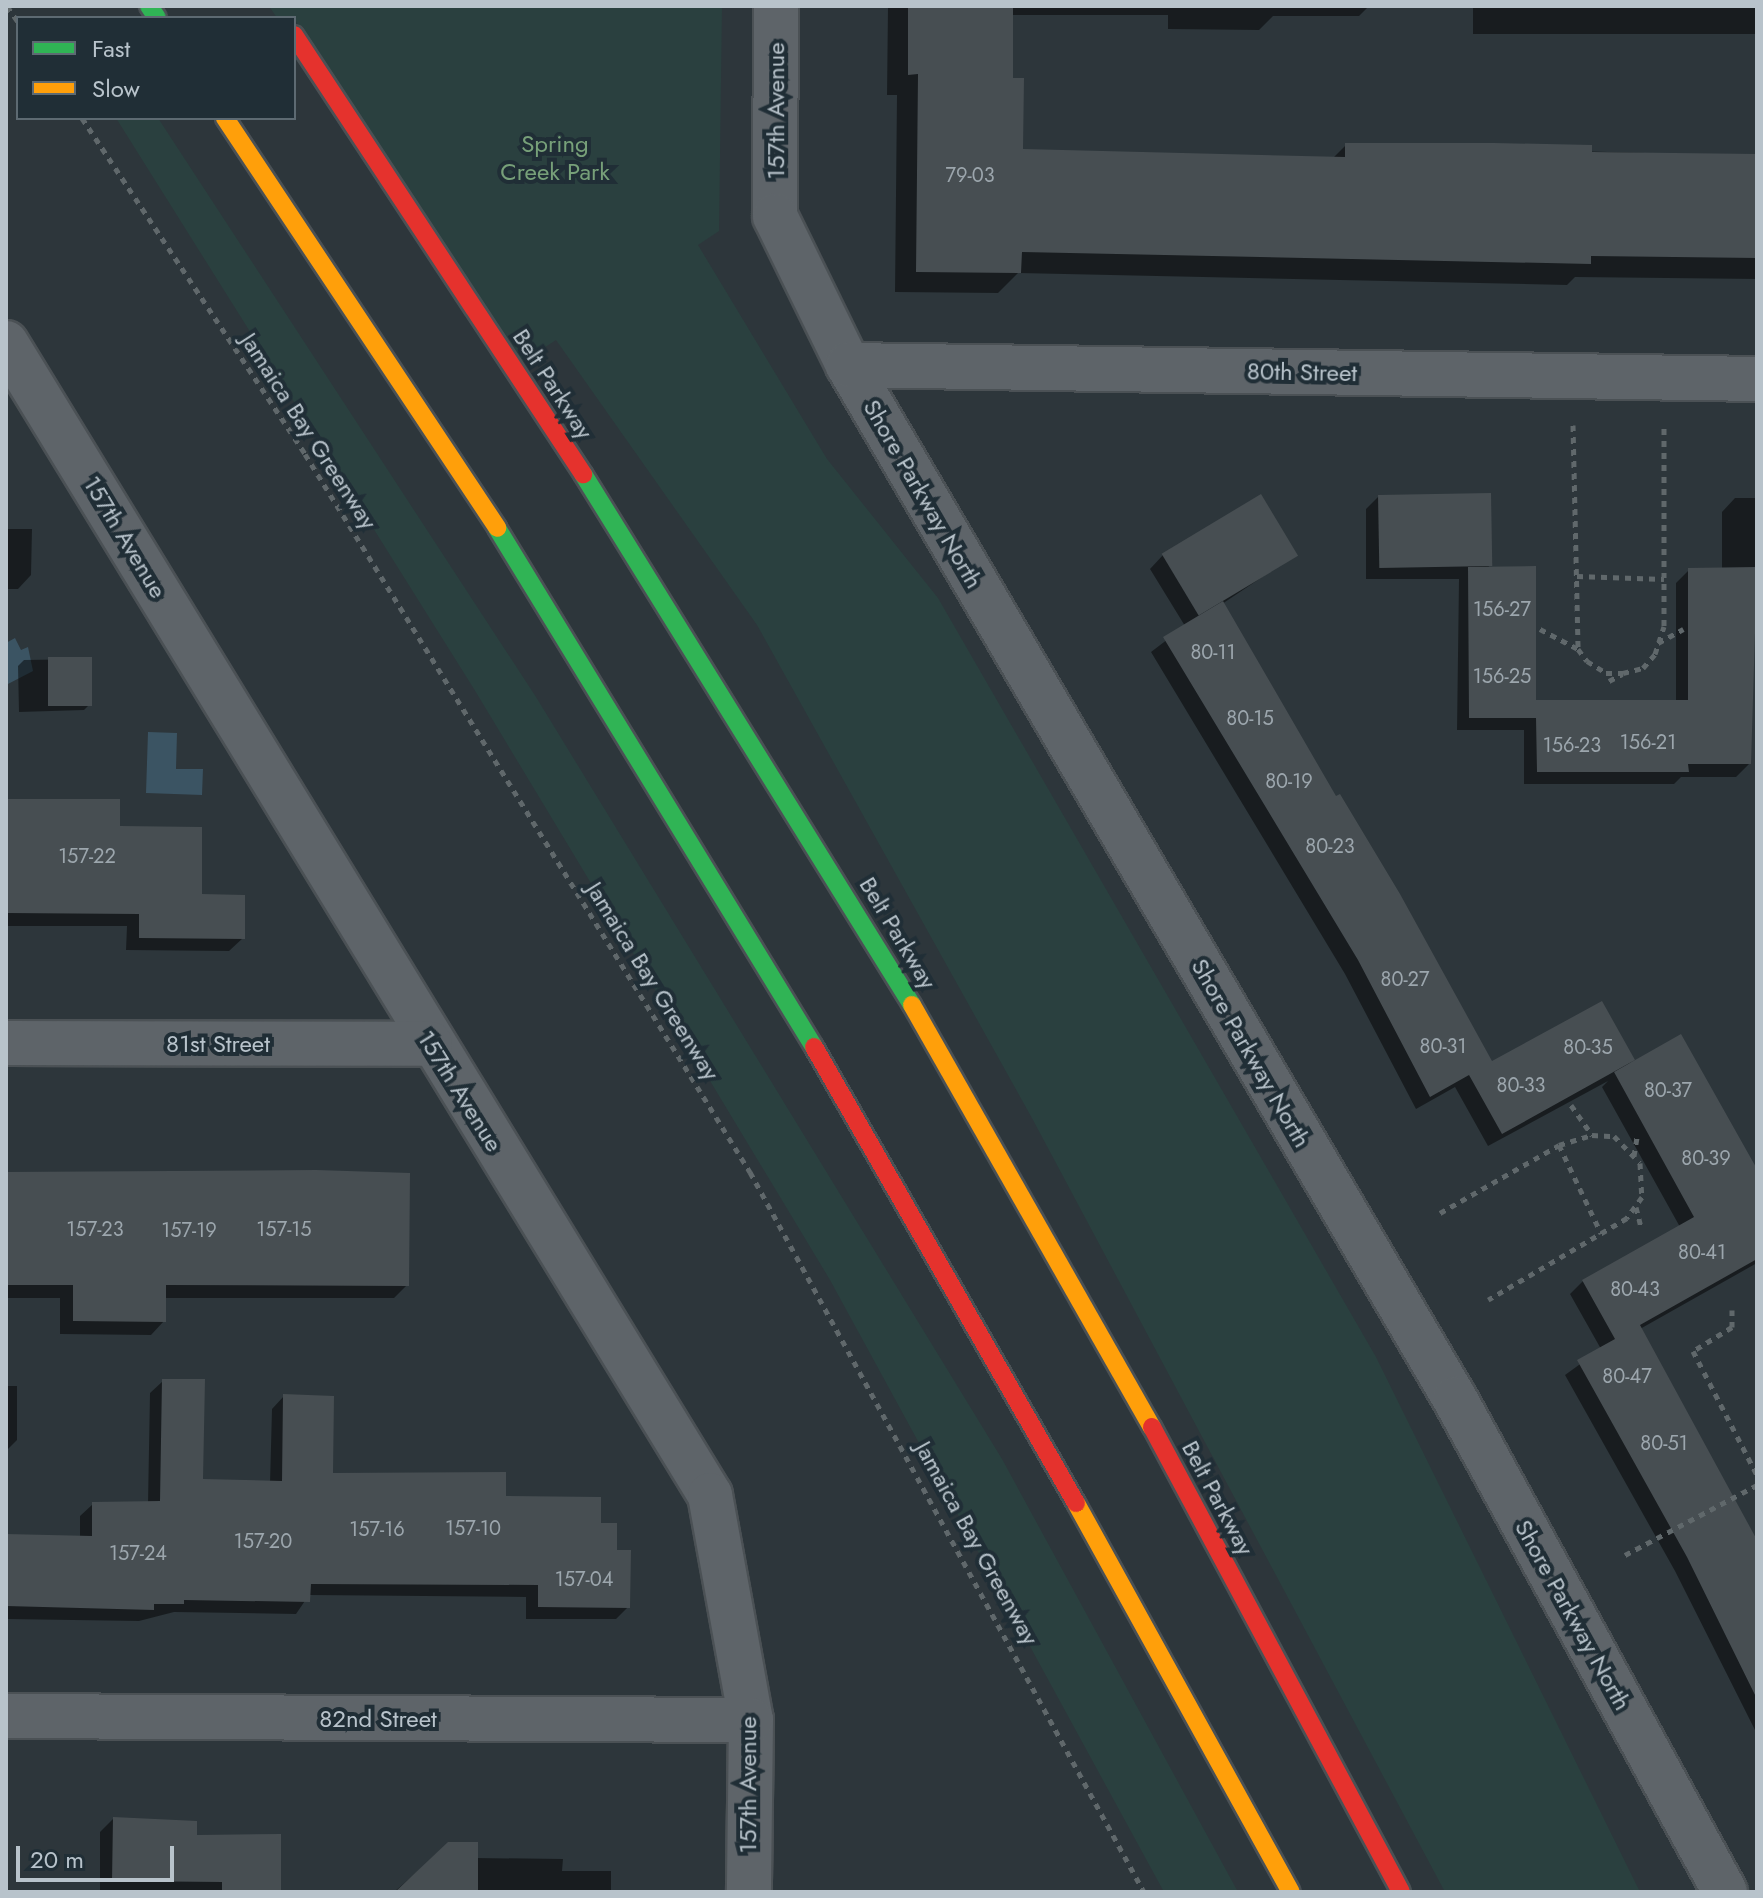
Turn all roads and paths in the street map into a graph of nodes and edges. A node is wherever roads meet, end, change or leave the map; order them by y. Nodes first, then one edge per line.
1 (776, 6) edge
2 (296, 38) edge
3 (83, 120) edge
4 (226, 120) edge
5 (775, 216) joint
6 (13, 363) edge
7 (848, 365) junction
8 (1571, 376) junction
9 (1663, 377) junction
10 (1757, 379) edge
11 (1577, 576) junction
12 (1664, 579) junction
13 (1540, 629) dead end
14 (1683, 629) dead end
15 (1658, 644) junction
16 (1578, 649) junction
17 (1623, 673) junction
18 (1609, 681) dead end
19 (6, 1043) edge
20 (430, 1044) junction
21 (1571, 1105) dead end
22 (1592, 1135) junction
23 (1637, 1136) dead end
24 (1559, 1145) junction
25 (1634, 1157) junction
26 (1635, 1206) junction
27 (1440, 1213) dead end
28 (1641, 1227) dead end
29 (1601, 1233) junction
30 (1488, 1300) dead end
31 (1732, 1310) dead end
32 (1757, 1475) edge
33 (1757, 1485) edge
34 (1625, 1555) dead end
35 (6, 1716) edge
36 (751, 1720) junction
37 (749, 1892) edge
38 (1144, 1892) edge
39 (1291, 1892) edge
40 (1401, 1892) edge
41 (1725, 1892) edge

1 - 5 street, 157th Avenue
2 - 40 highway, Belt Parkway
3 - 38 path, Jamaica Bay Greenway
4 - 39 highway
5 - 7 street, Shore Parkway North
6 - 20 street, 157th Avenue
7 - 8 street, 80th Street
7 - 41 street, Shore Parkway North
8 - 9 street, 80th Street
8 - 11 path
9 - 10 street, 80th Street
9 - 12 path
11 - 12 path
11 - 16 path
12 - 15 path
13 - 16 path
14 - 15 path
15 - 17 path
16 - 17 path
17 - 18 path
19 - 20 street, 81st Street
20 - 36 street, 157th Avenue
21 - 22 path
22 - 24 path
22 - 25 path
23 - 25 path
24 - 27 path
24 - 29 path
25 - 26 path
26 - 28 path
26 - 29 path
29 - 30 path
31 - 32 path
33 - 34 path
35 - 36 street, 82nd Street
36 - 37 street, 157th Avenue

